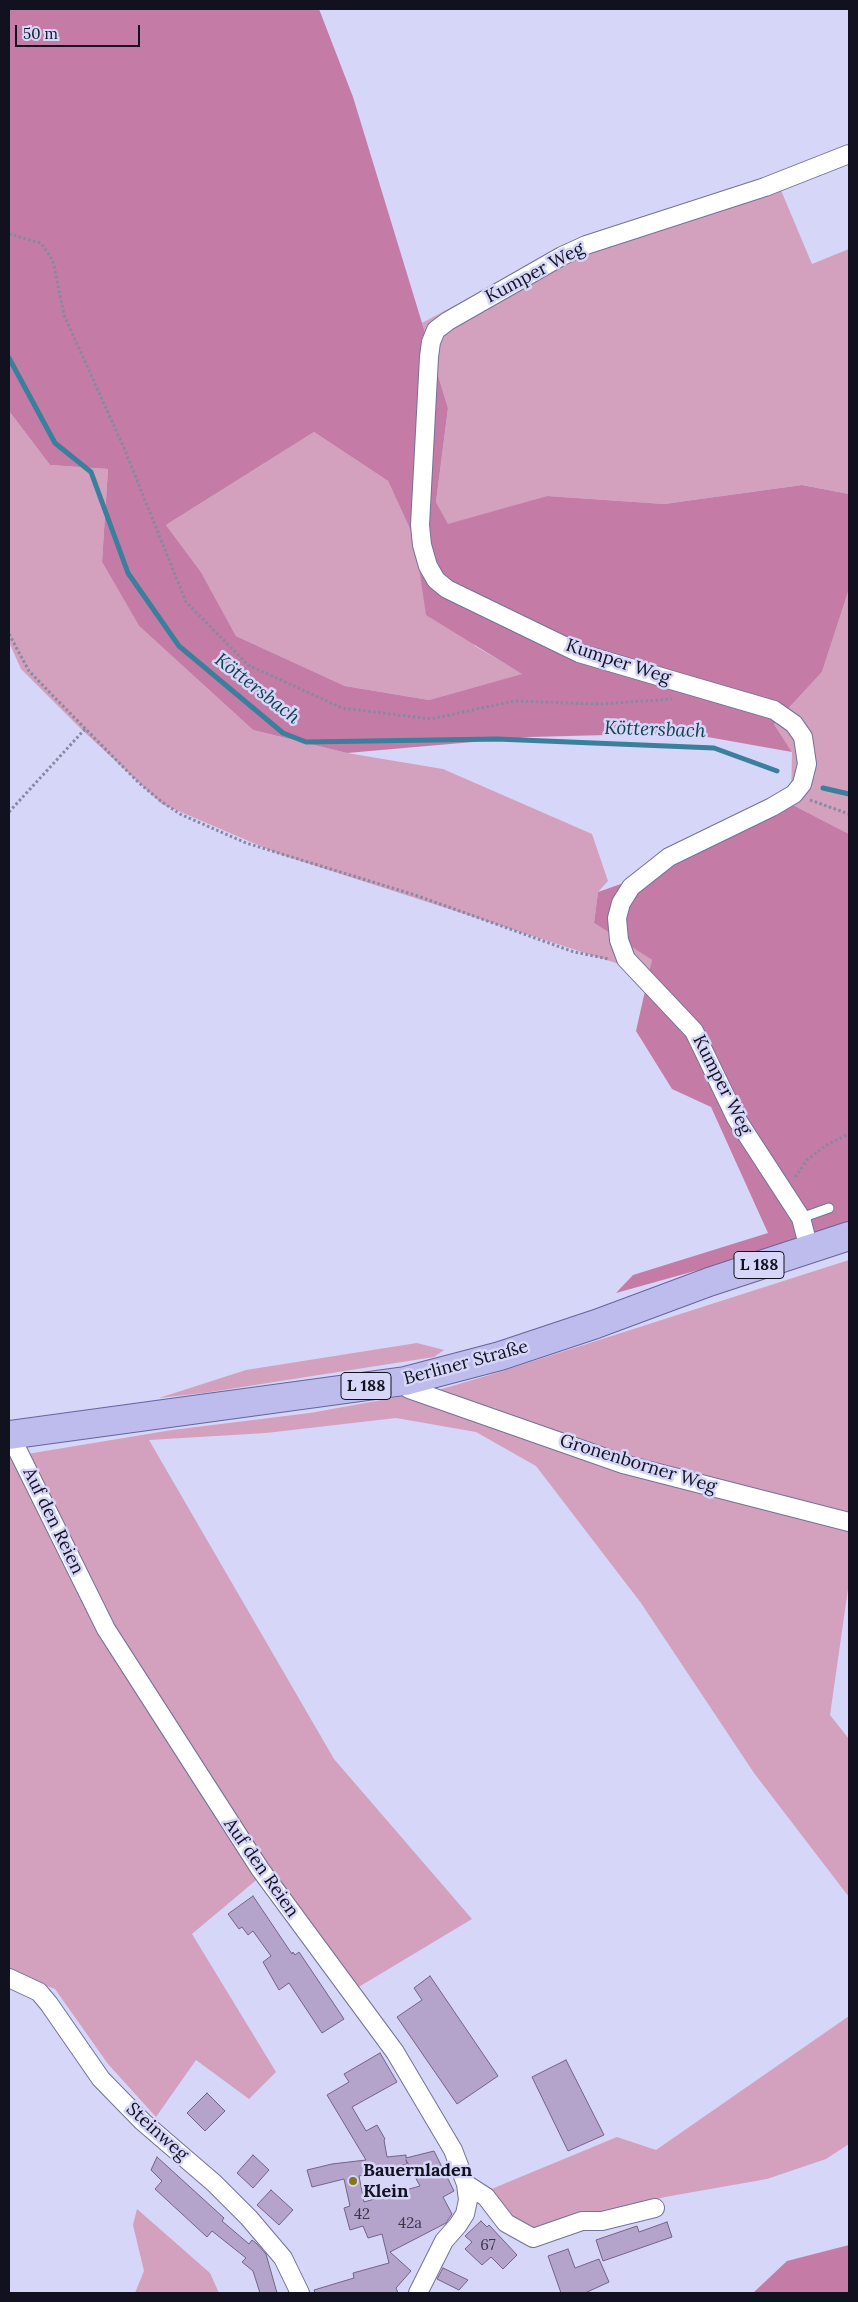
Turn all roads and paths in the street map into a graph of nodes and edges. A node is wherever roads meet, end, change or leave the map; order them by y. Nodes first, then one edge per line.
1 (849, 154) edge
2 (9, 234) edge
3 (9, 634) edge
4 (682, 698) dead end
5 (85, 729) junction
6 (794, 794) junction
7 (9, 812) edge
8 (849, 814) edge
9 (626, 959) junction
10 (849, 1134) edge
11 (794, 1185) dead end
12 (829, 1208) dead end
13 (802, 1218) junction
14 (849, 1236) edge
15 (809, 1248) junction
16 (406, 1381) junction
17 (10, 1435) edge
18 (849, 1522) edge
19 (9, 1978) edge
20 (466, 2184) junction
21 (655, 2208) dead end
22 (300, 2293) edge
23 (418, 2293) edge

1 - 6 street, Kumper Weg
2 - 4 path
3 - 5 path
5 - 7 path
5 - 9 path
6 - 8 path
6 - 9 street, Kumper Weg
9 - 13 street, Kumper Weg
10 - 11 path
12 - 13 lane
13 - 15 street, Kumper Weg
14 - 15 main road, Berliner Straße / L 188
15 - 16 main road, Berliner Straße / L 188
16 - 17 main road, Berliner Straße / L 188
16 - 18 street, Gronenborner Weg
17 - 20 street, Auf den Reien
19 - 22 street, Steinweg
20 - 21 street
20 - 23 street, Auf den Reien

